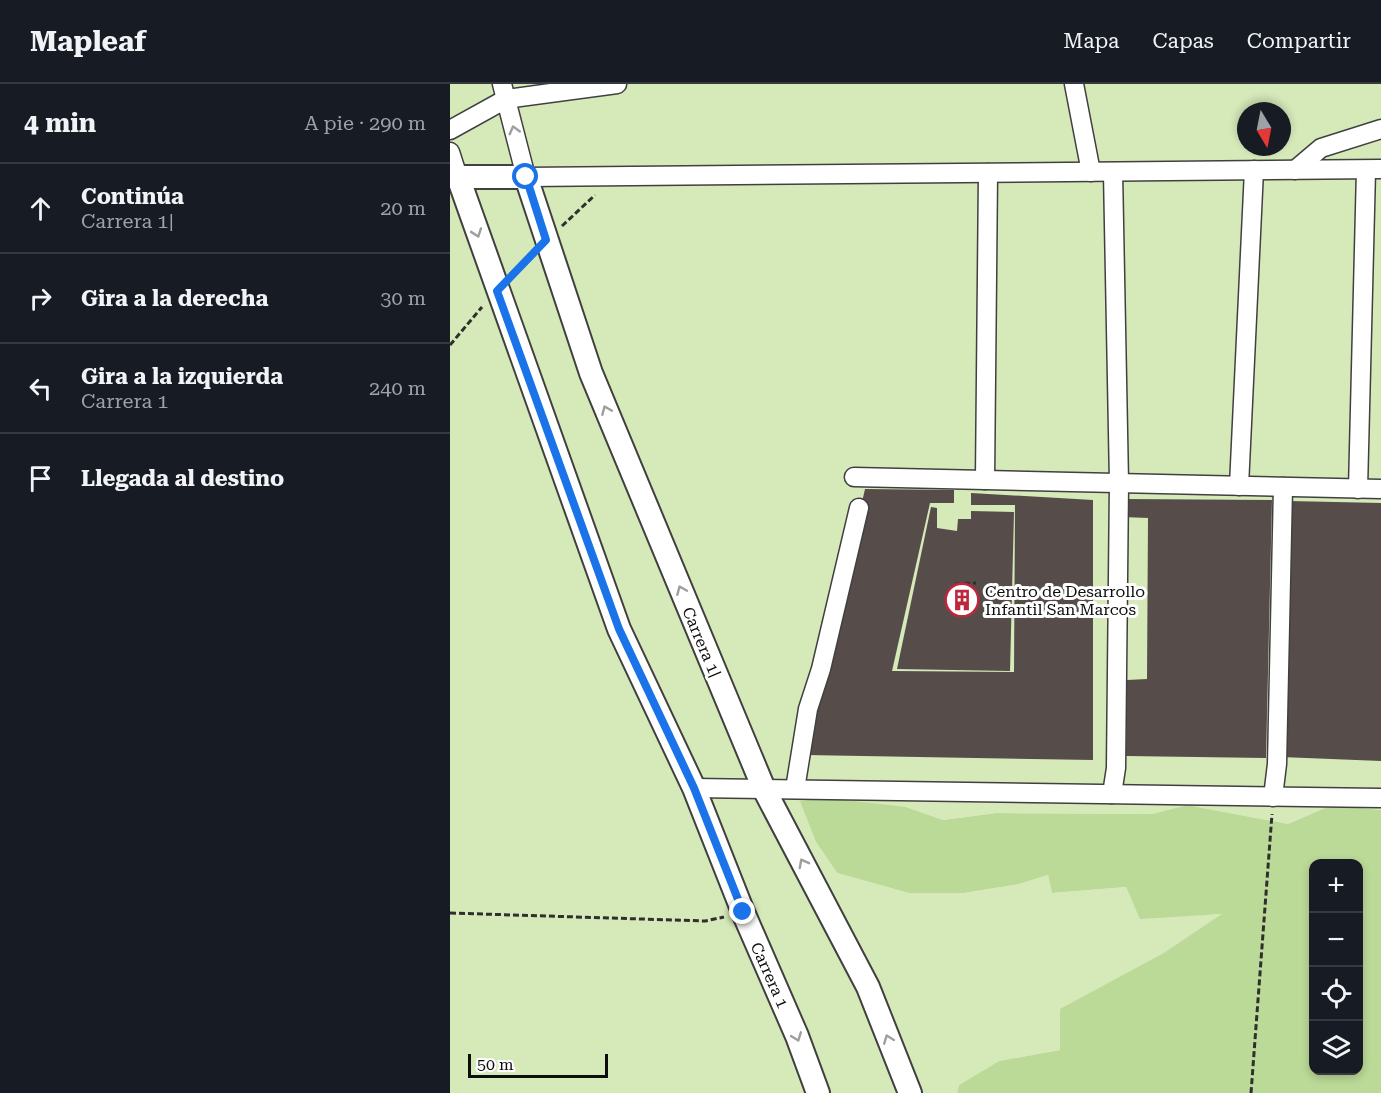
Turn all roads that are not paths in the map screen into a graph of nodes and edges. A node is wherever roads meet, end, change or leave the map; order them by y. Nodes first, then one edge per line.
1 (617, 84) edge
2 (1079, 85) edge
3 (504, 92) edge
4 (1381, 129) edge
5 (450, 130) edge
6 (450, 152) edge
7 (1373, 169) edge
8 (1254, 170) junction
9 (1295, 170) junction
10 (1091, 172) junction
11 (1113, 172) junction
12 (988, 173) junction
13 (454, 177) edge
14 (526, 177) junction
15 (854, 477) dead end
16 (985, 480) junction
17 (1119, 483) junction
18 (1239, 486) junction
19 (1283, 487) junction
20 (1358, 489) junction
21 (1381, 489) edge
22 (859, 508) dead end
23 (694, 788) junction
24 (764, 789) junction
25 (795, 789) junction
26 (1112, 795) junction
27 (1273, 797) junction
28 (1381, 798) edge
29 (818, 1093) edge
30 (910, 1093) edge

1 - 3 street
2 - 10 street
3 - 5 street
14 -> 3 street
4 - 9 street
6 - 13 street, Carrera 1
7 - 9 street
7 - 20 street
8 - 9 street
8 - 11 street
8 - 18 street
10 - 11 street
10 - 12 street
11 - 17 street
12 - 14 street
12 - 16 street
13 - 14 street
13 -> 23 street, Carrera 1
24 -> 14 street, Carrera 1|
15 - 16 street
16 - 17 street
17 - 18 street
17 - 26 street
18 - 19 street
19 - 20 street
19 - 27 street
20 - 21 street
22 - 25 street
23 - 24 street
23 -> 29 street, Carrera 1
24 - 25 street
30 -> 24 street, Carrera 1|
25 - 26 street
26 - 27 street
27 - 28 street

